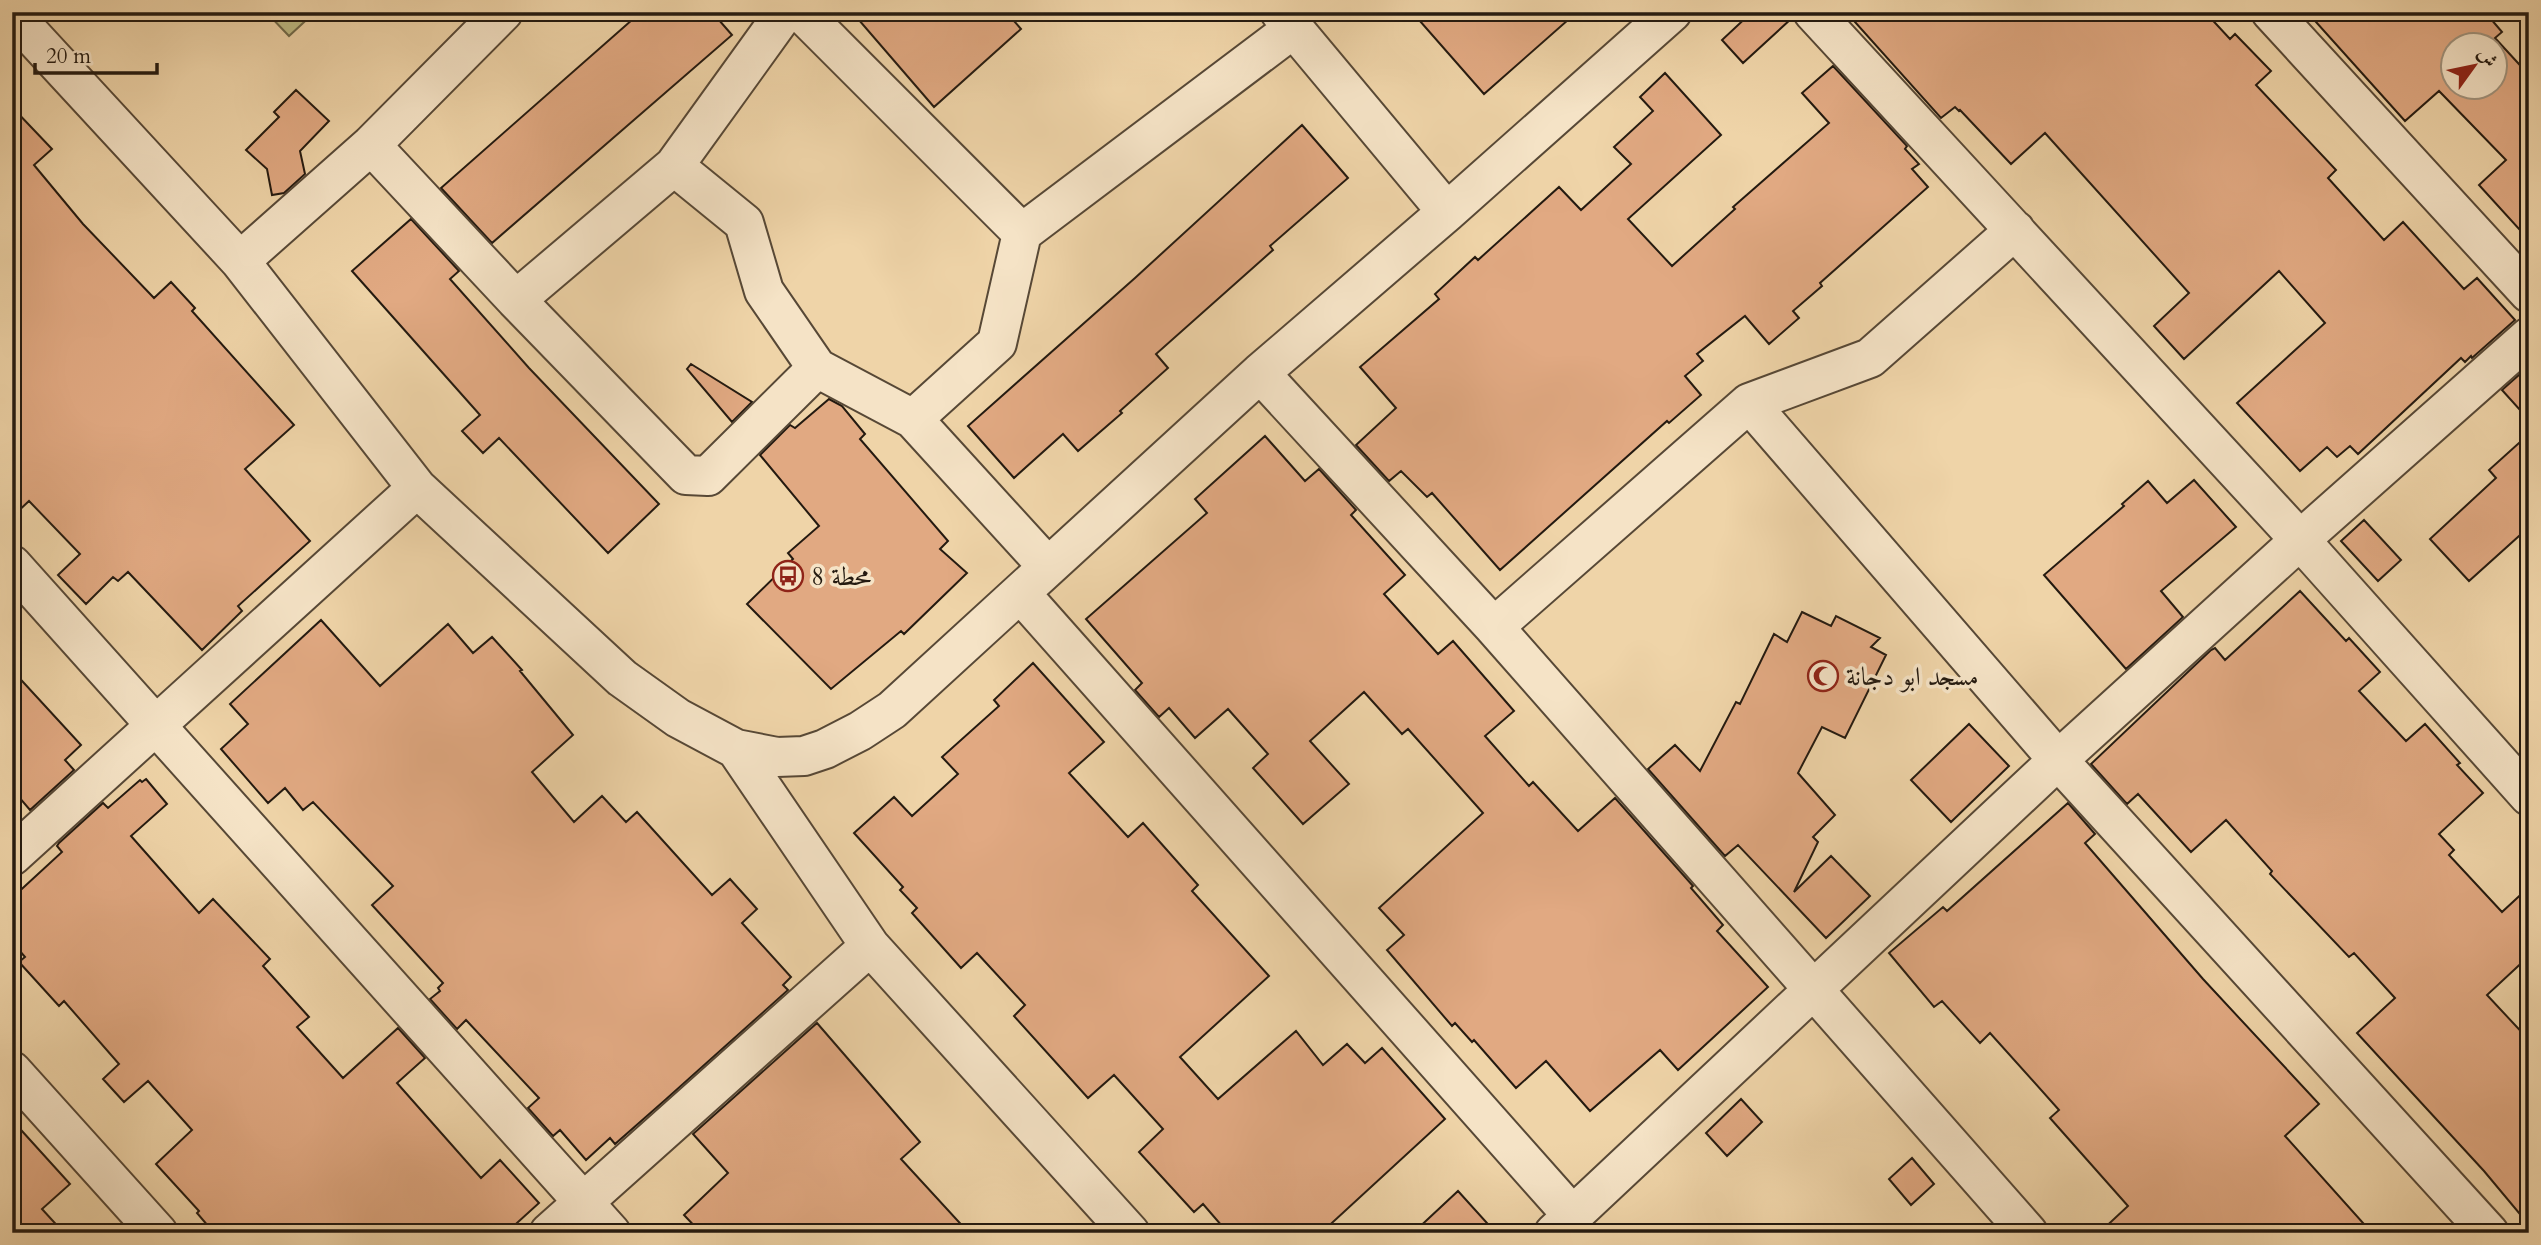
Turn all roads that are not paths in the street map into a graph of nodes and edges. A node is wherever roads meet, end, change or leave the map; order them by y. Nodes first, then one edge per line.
1 (503, 12) edge
2 (785, 12) edge
3 (801, 12) edge
4 (1672, 12) edge
5 (1813, 12) edge
6 (2271, 12) edge
7 (12, 14) edge
8 (1287, 20) edge
9 (371, 145) junction
10 (674, 166) junction
11 (1447, 212) junction
12 (2015, 230) junction
13 (1022, 233) junction
14 (240, 261) junction
15 (2529, 293) edge
16 (516, 300) junction
17 (2529, 337) edge
18 (817, 368) junction
19 (1260, 373) junction
20 (1749, 403) junction
21 (913, 419) junction
22 (417, 488) junction
23 (2300, 540) junction
24 (12, 565) edge
25 (1048, 567) junction
26 (1021, 594) junction
27 (1494, 627) junction
28 (155, 725) junction
29 (736, 750) junction
30 (2058, 760) junction
31 (2529, 796) edge
32 (12, 856) edge
33 (870, 946) junction
34 (1813, 988) junction
35 (12, 1071) edge
36 (583, 1202) junction
37 (1564, 1224) edge
38 (158, 1233) edge
39 (548, 1233) edge
40 (611, 1233) edge
41 (1130, 1233) edge
42 (2028, 1233) edge
43 (2489, 1233) edge

1 - 9 street
2 - 10 street
3 - 13 street
4 - 11 street
5 - 12 street
6 - 15 street
7 - 14 street
8 - 11 street
8 - 13 street
9 - 14 street
9 - 16 street
10 - 16 street
10 - 18 street
11 - 19 street
12 - 20 street
12 - 23 street
13 - 21 street
14 - 22 street
16 - 18 street
17 - 23 street
18 - 21 street
19 - 25 street
19 - 27 street
20 - 27 street
20 - 30 street
21 - 25 street
22 - 28 street
22 - 29 street
23 - 30 street
23 - 31 street
24 - 28 street
25 - 26 street
26 - 29 street
26 - 37 street
27 - 34 street
28 - 32 street
28 - 36 street
29 - 33 street
30 - 34 street
30 - 43 street
33 - 36 street
33 - 41 street
34 - 37 street
34 - 42 street
35 - 38 street
36 - 39 street
36 - 40 street

